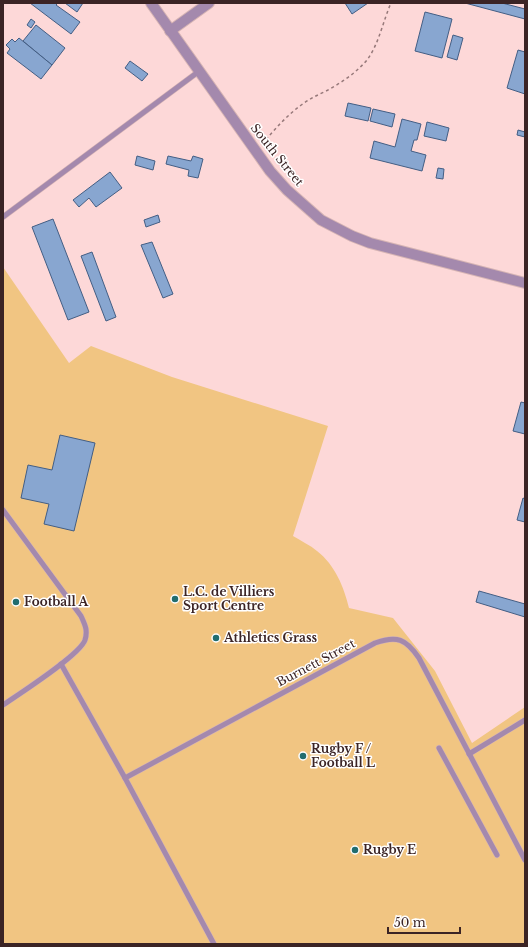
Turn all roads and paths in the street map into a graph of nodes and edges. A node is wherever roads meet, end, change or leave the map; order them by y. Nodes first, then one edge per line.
1 (151, 3) edge
2 (209, 3) edge
3 (390, 3) edge
4 (170, 31) junction
5 (198, 72) junction
6 (255, 151) junction
7 (3, 217) edge
8 (525, 283) edge
9 (3, 510) edge
10 (61, 664) junction
11 (3, 705) edge
12 (525, 720) edge
13 (439, 748) dead end
14 (469, 754) junction
15 (125, 778) junction
16 (497, 855) dead end
17 (525, 860) edge
18 (214, 944) edge

1 - 4 street, South Street
2 - 4 street
3 - 6 path
4 - 5 street, South Street
5 - 6 street, South Street
5 - 7 lane
6 - 8 street, South Street
9 - 10 lane
10 - 11 lane
10 - 15 lane
12 - 14 lane
13 - 16 lane
14 - 15 lane, Burnett Street
14 - 17 lane, Burnett Street
15 - 18 lane

